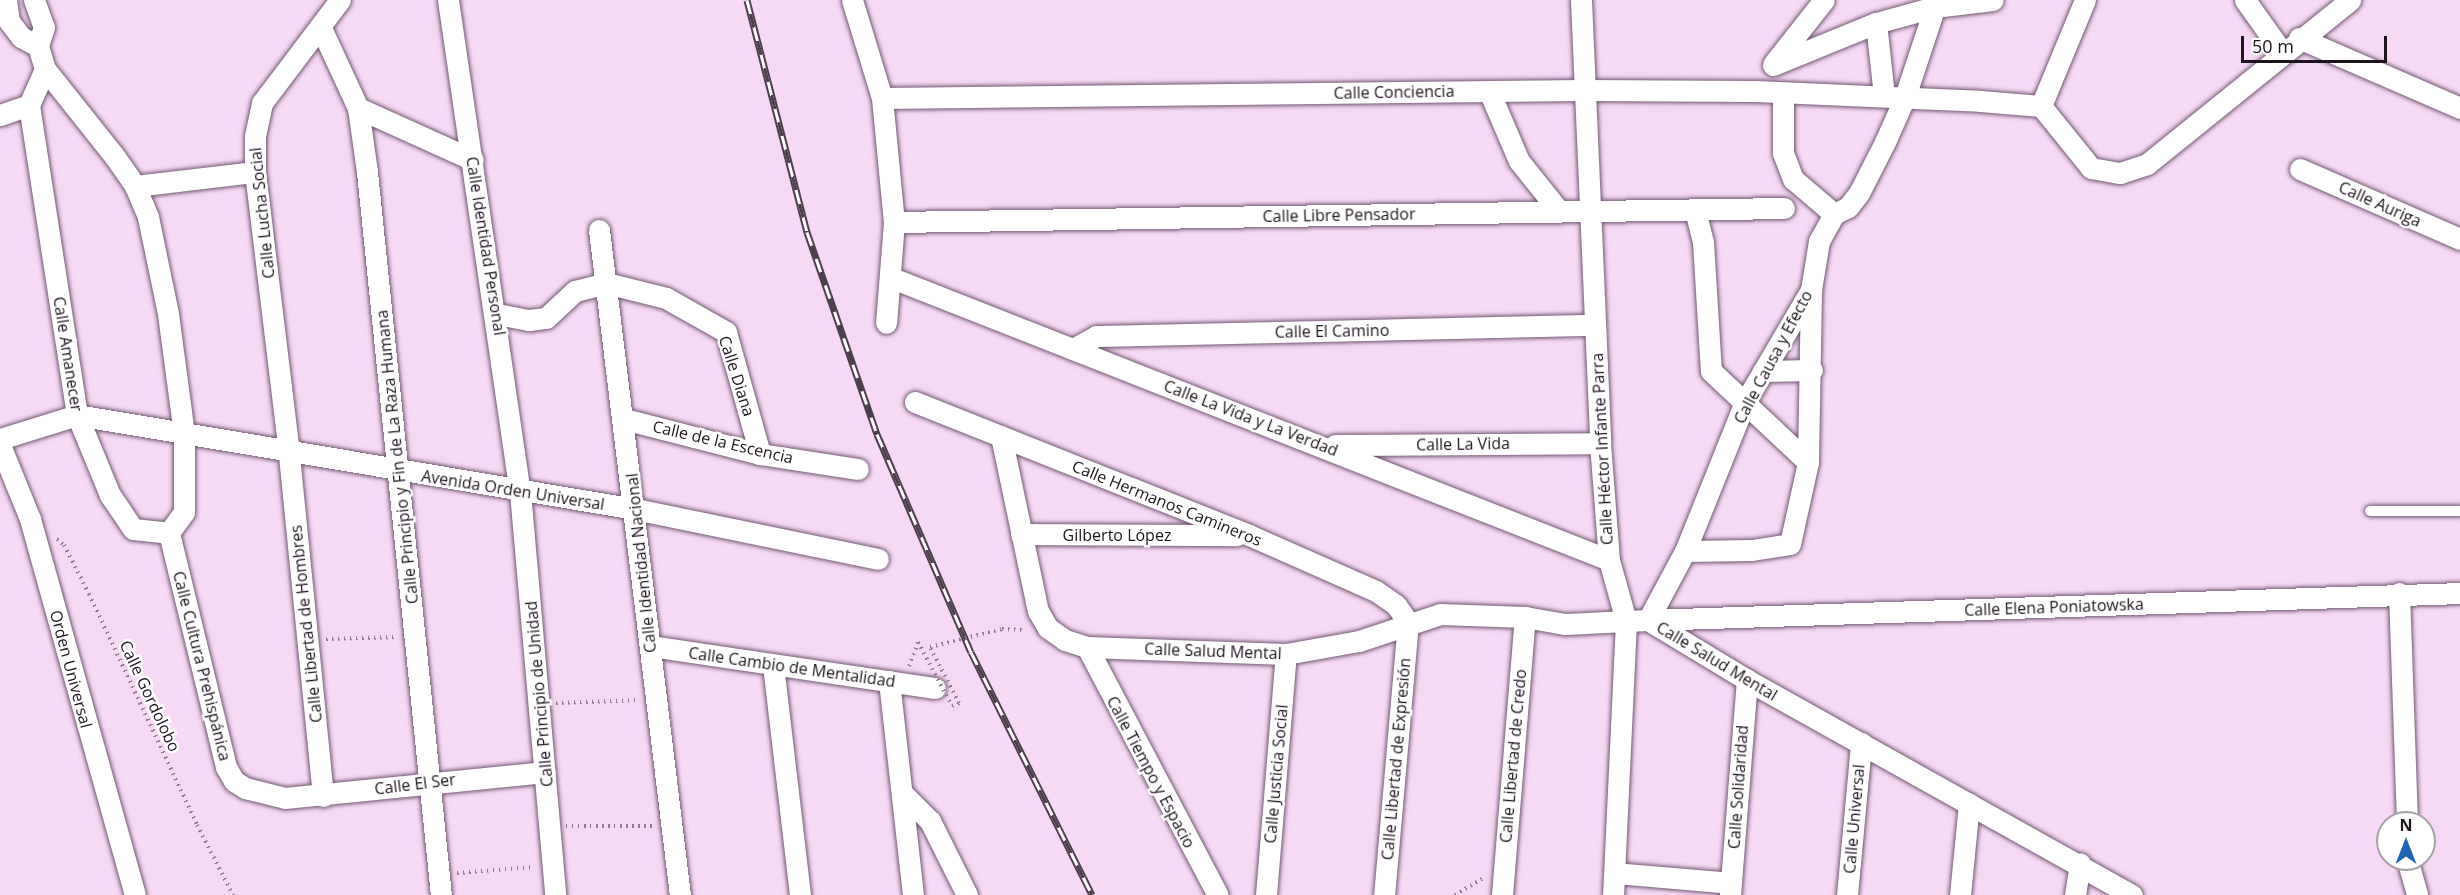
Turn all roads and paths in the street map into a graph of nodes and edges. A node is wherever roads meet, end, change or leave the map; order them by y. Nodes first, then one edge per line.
1 (6, 0) edge
2 (34, 0) edge
3 (340, 0) edge
4 (448, 0) edge
5 (852, 0) edge
6 (1581, 0) edge
7 (1824, 0) edge
8 (1993, 0) edge
9 (2085, 0) edge
10 (2245, 0) edge
11 (2350, 0) edge
12 (1935, 3) edge
13 (1876, 23) junction
14 (321, 28) junction
15 (2299, 38) junction
16 (38, 46) junction
17 (2282, 52) junction
18 (1773, 65) junction
19 (45, 69) junction
20 (1583, 90) junction
21 (1489, 91) junction
22 (1755, 91) junction
23 (1782, 93) junction
24 (1884, 96) junction
25 (1905, 97) junction
26 (882, 98) junction
27 (29, 105) junction
28 (2041, 106) junction
29 (358, 108) junction
30 (2460, 108) edge
31 (0, 116) edge
32 (473, 160) junction
33 (2300, 169) dead end
34 (255, 172) junction
35 (135, 186) junction
36 (1784, 208) dead end
37 (1591, 210) junction
38 (1695, 210) junction
39 (1559, 211) junction
40 (1834, 214) junction
41 (894, 222) junction
42 (600, 230) dead end
43 (2460, 239) edge
44 (892, 278) junction
45 (606, 283) junction
46 (1811, 290) junction
47 (497, 314) junction
48 (886, 323) dead end
49 (1595, 325) junction
50 (1073, 349) junction
51 (1812, 370) junction
52 (1763, 371) junction
53 (915, 402) dead end
54 (1745, 402) junction
55 (77, 415) junction
56 (624, 419) junction
57 (184, 434) junction
58 (1001, 436) junction
59 (0, 439) edge
60 (1600, 443) junction
61 (0, 445) edge
62 (1325, 446) junction
63 (289, 453) junction
64 (760, 453) junction
65 (1808, 462) junction
66 (858, 469) dead end
67 (400, 472) junction
68 (520, 492) junction
69 (635, 509) junction
70 (2370, 511) dead end
71 (2460, 511) edge
72 (30, 519) junction
73 (169, 533) junction
74 (1021, 534) junction
75 (1249, 535) junction
76 (1685, 551) junction
77 (878, 559) dead end
78 (1609, 560) junction
79 (2399, 593) junction
80 (2460, 593) edge
81 (1525, 617) junction
82 (1648, 620) junction
83 (1626, 621) junction
84 (1408, 622) junction
85 (1024, 630) dead end
86 (415, 637) junction
87 (307, 639) junction
88 (650, 646) junction
89 (1087, 647) junction
90 (1286, 654) junction
91 (773, 665) junction
92 (1747, 680) junction
93 (898, 682) junction
94 (935, 688) dead end
95 (656, 699) junction
96 (541, 704) junction
97 (1861, 743) junction
98 (545, 772) junction
99 (429, 781) junction
100 (902, 793) junction
101 (324, 796) junction
102 (285, 798) joint
103 (1969, 803) junction
104 (2407, 811) edge
105 (551, 825) junction
106 (670, 826) junction
107 (2080, 863) junction
108 (554, 866) junction
109 (1504, 866) junction
110 (2410, 871) edge
111 (1615, 873) junction
112 (439, 874) junction
113 (1731, 889) edge
114 (135, 895) edge
115 (233, 895) edge
116 (441, 895) edge
117 (555, 895) edge
118 (680, 895) edge
119 (801, 895) edge
120 (913, 895) edge
121 (967, 895) edge
122 (1218, 895) edge
123 (1266, 895) edge
124 (1384, 895) edge
125 (1455, 895) edge
126 (1502, 895) edge
127 (1613, 895) edge
128 (1847, 895) edge
129 (1960, 895) edge
130 (2075, 895) edge
131 (2132, 895) edge
132 (2417, 895) edge

1 - 16 street
2 - 16 street
3 - 14 street, Calle Lucha Social
4 - 32 street, Calle Identidad Personal
5 - 26 street
6 - 20 street, Calle Héctor Infante Parra
7 - 18 street
8 - 12 street
9 - 28 street
10 - 17 street
11 - 15 street
12 - 13 street
12 - 25 street, Calle Causa y Efecto
13 - 18 street
13 - 24 street
14 - 29 street, Calle Principio y Fin de La Raza Humana
14 - 34 street, Calle Lucha Social
15 - 17 street
15 - 30 street
16 - 19 street
17 - 28 street
18 - 22 street
19 - 27 street
19 - 35 street
20 - 21 street, Calle Conciencia
20 - 22 street, Calle Conciencia
20 - 37 street, Calle Héctor Infante Parra
21 - 26 street, Calle Conciencia
21 - 39 street
22 - 23 street, Calle Conciencia
23 - 24 street, Calle Conciencia
23 - 40 street
24 - 25 street, Calle Conciencia
25 - 28 street, Calle Conciencia
25 - 40 street, Calle Causa y Efecto
26 - 41 street
27 - 31 street
27 - 55 street, Calle Amanecer
29 - 32 street
29 - 67 street, Calle Principio y Fin de La Raza Humana
32 - 47 street, Calle Identidad Personal
33 - 43 street, Calle Auriga
34 - 35 street
34 - 63 street, Calle Lucha Social
35 - 57 street
36 - 38 street, Calle Libre Pensador
37 - 38 street, Calle Libre Pensador
37 - 39 street, Calle Libre Pensador
37 - 49 street, Calle Héctor Infante Parra
38 - 54 street
39 - 41 street, Calle Libre Pensador
40 - 46 street, Calle Causa y Efecto
41 - 44 street
42 - 45 street, Calle Identidad Nacional
44 - 48 street
44 - 50 street, Calle La Vida y La Verdad
45 - 47 street, Calle Diana
45 - 56 street, Calle Identidad Nacional
45 - 64 street, Calle Diana
46 - 51 street
46 - 52 street, Calle Causa y Efecto
47 - 68 street, Calle Identidad Personal
49 - 50 street, Calle El Camino
49 - 60 street, Calle Héctor Infante Parra
50 - 62 street, Calle La Vida y La Verdad
51 - 52 street
51 - 65 street
52 - 54 street, Calle Causa y Efecto
53 - 58 street, Calle Hermanos Camineros
54 - 65 street
54 - 76 street, Calle Causa y Efecto
55 - 57 street
55 - 59 street
55 - 73 street, Calle Amanecer
56 - 64 street, Calle de la Escencia
56 - 69 street, Calle Identidad Nacional
57 - 63 street
57 - 73 street
58 - 74 street
58 - 75 street, Calle Hermanos Camineros
60 - 62 street, Calle La Vida
60 - 78 street, Calle Héctor Infante Parra
61 - 72 street, Orden Universal
62 - 78 street, Calle La Vida y La Verdad
63 - 67 street, Avenida Orden Universal
63 - 87 street, Calle Libertad de Hombres
64 - 66 street, Calle de la Escencia
65 - 76 street
67 - 68 street, Avenida Orden Universal
67 - 86 street, Calle Principio y Fin de La Raza Humana
68 - 69 street, Avenida Orden Universal
68 - 96 street, Calle Principio de Unidad
69 - 77 street, Avenida Orden Universal
69 - 88 street, Calle Identidad Nacional
70 - 71 lane
72 - 114 street, Orden Universal
72 - 115 path, Calle Gordolobo
73 - 102 street, Calle Cultura Prehispánica
74 - 75 street, Gilberto López
74 - 89 street, Calle Salud Mental
75 - 84 street, Calle Hermanos Camineros
76 - 82 street, Calle Causa y Efecto
78 - 83 street, Calle Héctor Infante Parra
79 - 80 street, Calle Elena Poniatowska
79 - 82 street, Calle Elena Poniatowska
79 - 104 street
81 - 83 street, Calle Salud Mental
81 - 84 street, Calle Salud Mental
81 - 109 street, Calle Libertad de Credo
82 - 83 street, Calle Salud Mental
82 - 92 street, Calle Salud Mental
83 - 111 street, Calle Héctor Infante Parra
84 - 90 street, Calle Salud Mental
84 - 124 street, Calle Libertad de Expresión
85 - 93 path, bridge
86 - 87 path
86 - 99 street, Calle Principio y Fin de La Raza Humana
87 - 101 street, Calle Libertad de Hombres
88 - 91 street, Calle Cambio de Mentalidad
88 - 95 street, Calle Identidad Nacional
89 - 90 street, Calle Salud Mental
89 - 122 street, Calle Tiempo y Espacio
90 - 123 street, Calle Justicia Social
91 - 93 street, Calle Cambio de Mentalidad
91 - 119 street
92 - 97 street, Calle Salud Mental
92 - 113 street, Calle Solidaridad
93 - 94 street, Calle Cambio de Mentalidad
93 - 100 street
95 - 96 path
95 - 106 street, Calle Identidad Nacional
96 - 98 street, Calle Principio de Unidad
97 - 103 street, Calle Salud Mental
97 - 128 street, Calle Universal
98 - 99 street, Calle El Ser
98 - 105 street, Calle Principio de Unidad
99 - 101 street, Calle El Ser
99 - 112 street, Calle Principio y Fin de La Raza Humana
100 - 120 street
100 - 121 street
101 - 102 street, Calle El Ser
103 - 107 street, Calle Salud Mental
103 - 129 street
105 - 106 path
105 - 108 street, Calle Principio de Unidad
106 - 118 street, Calle Identidad Nacional
107 - 130 street
107 - 131 street, Calle Salud Mental
108 - 112 path
108 - 117 street, Calle Principio de Unidad
109 - 125 path
109 - 126 street, Calle Libertad de Credo
110 - 132 street
111 - 113 street
111 - 127 street, Calle Héctor Infante Parra
112 - 116 street, Calle Principio y Fin de La Raza Humana

